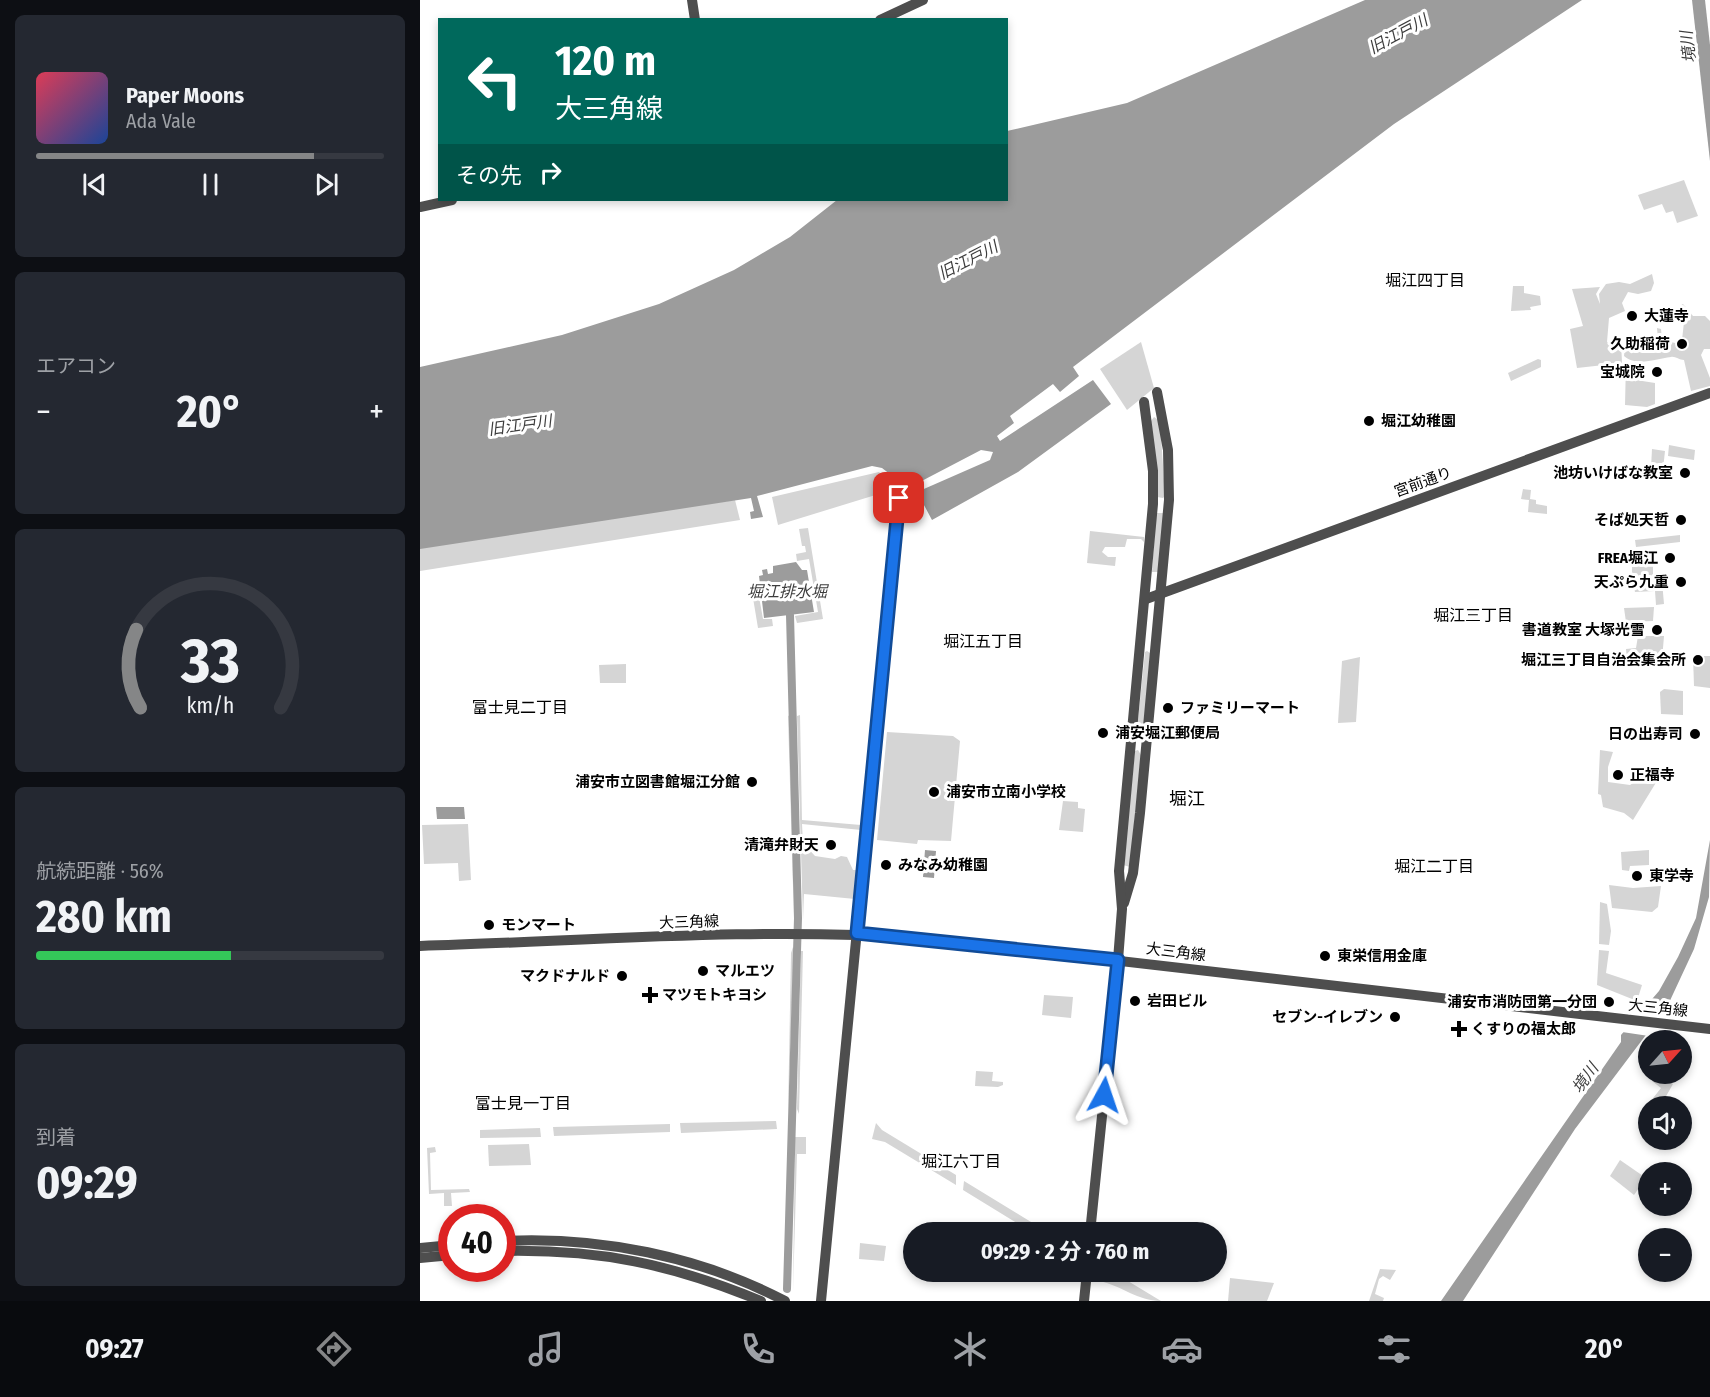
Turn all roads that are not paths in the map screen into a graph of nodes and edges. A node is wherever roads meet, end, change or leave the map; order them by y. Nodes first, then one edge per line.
1 (692, 0) edge
2 (923, 0) edge
3 (695, 18) edge
4 (884, 18) edge
5 (447, 201) edge
6 (420, 207) edge
7 (1157, 392) dead end
8 (1710, 393) edge
9 (1144, 402) dead end
10 (899, 498) dead end
11 (1159, 594) junction
12 (1146, 599) junction
13 (1122, 909) junction
14 (857, 933) junction
15 (420, 946) edge
16 (1118, 960) junction
17 (1710, 1029) edge
18 (1091, 1222) edge
19 (516, 1241) edge
20 (438, 1246) edge
21 (420, 1248) edge
22 (516, 1251) edge
23 (438, 1256) edge
24 (420, 1258) edge
25 (1086, 1282) edge
26 (736, 1296) edge
27 (761, 1301) edge
28 (785, 1301) edge
29 (820, 1301) edge
30 (1084, 1301) edge

1 - 3 street
2 - 4 street
5 - 6 street
7 - 11 street
8 - 11 street, 宮前通り
9 - 12 street
10 - 14 street
11 - 12 street, 宮前通り
11 - 13 street
12 - 13 street
13 - 16 street
14 - 15 street, 大三角線
14 - 16 street, 大三角線
14 - 29 street
16 - 17 street, 大三角線
16 - 18 street
19 - 28 street
20 - 21 street
22 - 26 street
23 - 24 street
25 - 30 street
26 - 27 street

